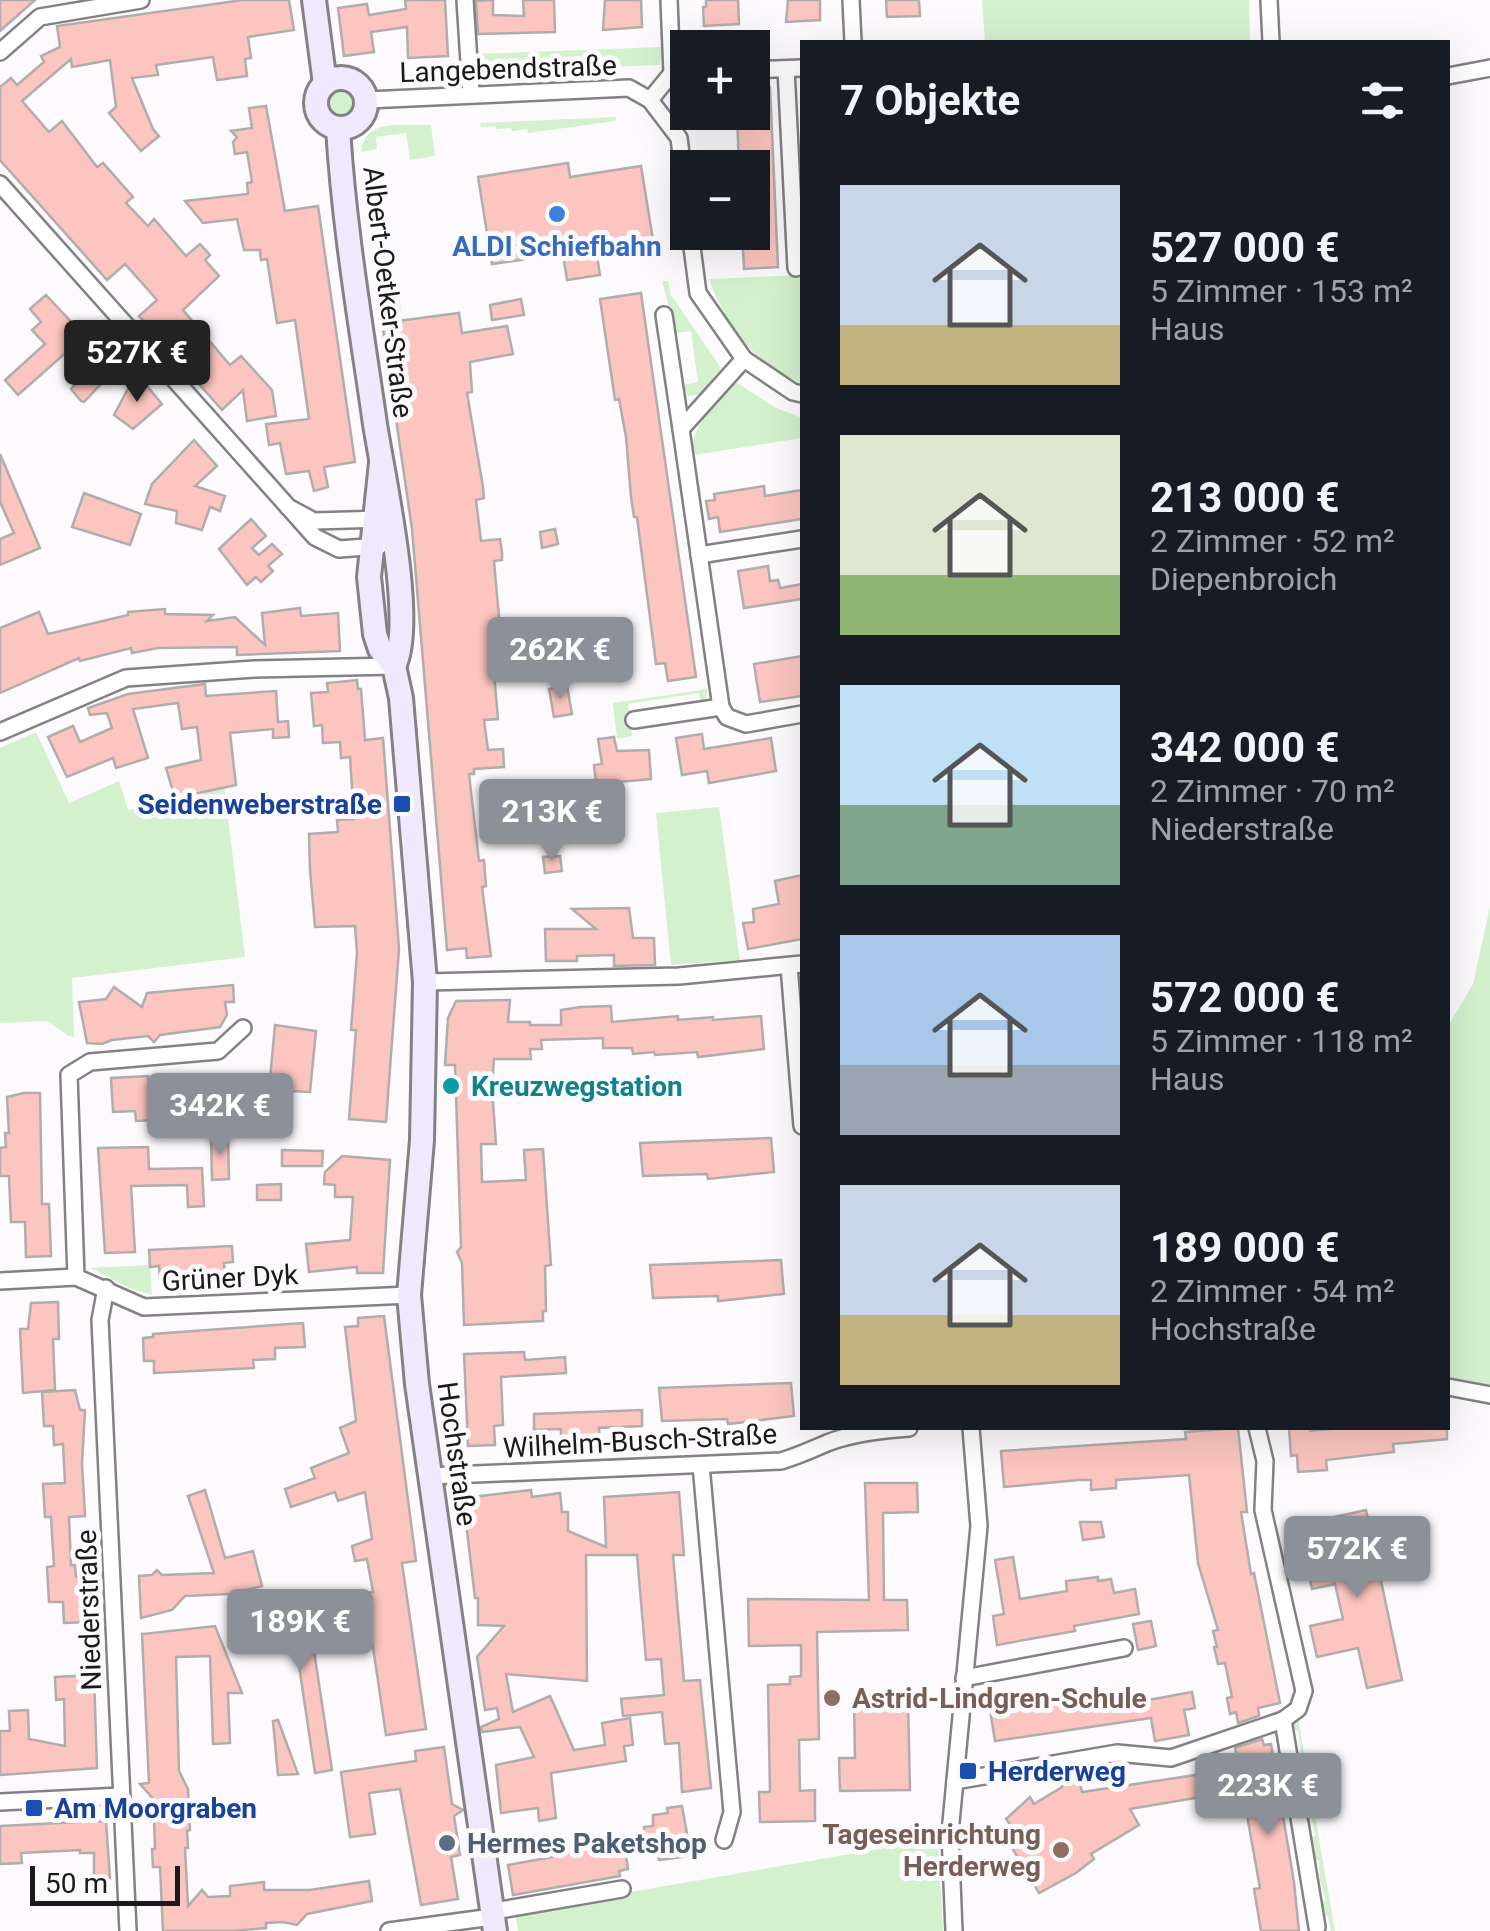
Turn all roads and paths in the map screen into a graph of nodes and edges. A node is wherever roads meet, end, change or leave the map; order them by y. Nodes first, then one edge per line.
1 (141, 0) edge
2 (314, 0) edge
3 (466, 0) edge
4 (669, 0) edge
5 (851, 0) edge
6 (1270, 0) edge
7 (674, 30) edge
8 (853, 40) edge
9 (1271, 40) edge
10 (0, 52) edge
11 (794, 68) edge
12 (1490, 68) edge
13 (1450, 76) edge
14 (670, 82) edge
15 (325, 84) junction
16 (471, 93) junction
17 (366, 100) junction
18 (650, 100) junction
19 (338, 128) junction
20 (680, 150) edge
21 (0, 184) edge
22 (692, 250) edge
23 (796, 268) dead end
24 (664, 316) dead end
25 (744, 359) junction
26 (800, 394) edge
27 (680, 429) junction
28 (288, 507) junction
29 (384, 522) junction
30 (800, 539) edge
31 (370, 549) junction
32 (699, 555) junction
33 (394, 666) junction
34 (722, 707) junction
35 (800, 714) edge
36 (634, 720) dead end
37 (0, 732) edge
38 (796, 965) edge
39 (425, 982) junction
40 (243, 1028) dead end
41 (800, 1072) edge
42 (76, 1277) junction
43 (0, 1281) edge
44 (106, 1288) junction
45 (410, 1295) junction
46 (1450, 1386) edge
47 (1490, 1395) edge
48 (887, 1430) edge
49 (971, 1430) edge
50 (1257, 1430) edge
51 (828, 1435) edge
52 (701, 1465) junction
53 (430, 1476) junction
54 (1124, 1648) dead end
55 (964, 1678) junction
56 (1283, 1720) junction
57 (954, 1781) junction
58 (120, 1796) junction
59 (0, 1802) edge
60 (724, 1840) dead end
61 (622, 1889) dead end
62 (494, 1924) edge
63 (1317, 1927) dead end
64 (128, 1931) edge
65 (389, 1931) edge
66 (954, 1931) edge

1 - 10 street
2 - 15 street, Albert-Oetker-Straße
3 - 16 street
4 - 7 street
5 - 8 street
6 - 9 street
11 - 23 street
12 - 13 street
14 - 18 street
15 - 17 street
15 - 19 street, Albert-Oetker-Straße
16 - 17 street, Langebendstraße
16 - 18 street, Langebendstraße
17 - 19 street, Albert-Oetker-Straße
18 - 20 street, Langebendstraße
19 - 29 street, Albert-Oetker-Straße
21 - 28 street
22 - 25 street
24 - 27 street
25 - 26 street
25 - 27 street
27 - 32 street
28 - 29 street
28 - 31 street
29 - 31 street, Albert-Oetker-Straße
29 - 33 street, Albert-Oetker-Straße
30 - 32 street
31 - 33 street, Albert-Oetker-Straße
32 - 34 street
33 - 37 street
33 - 39 street, Albert-Oetker-Straße
34 - 35 street
34 - 36 street
38 - 39 street
38 - 41 street
39 - 45 street, Hochstraße
40 - 42 street
42 - 43 street, Grüner Dyk
42 - 44 street, Grüner Dyk
44 - 45 street, Grüner Dyk
44 - 58 street, Niederstraße
45 - 53 street, Hochstraße
46 - 47 street
48 - 51 street, Wilhelm-Busch-Straße
49 - 55 street
50 - 56 street
51 - 52 street, Wilhelm-Busch-Straße
52 - 53 street, Wilhelm-Busch-Straße
52 - 60 street
53 - 62 street, Hochstraße
54 - 55 street
55 - 57 street
56 - 57 street
56 - 63 street
57 - 66 street
58 - 59 street
58 - 64 street, Niederstraße
61 - 62 street
62 - 65 street

